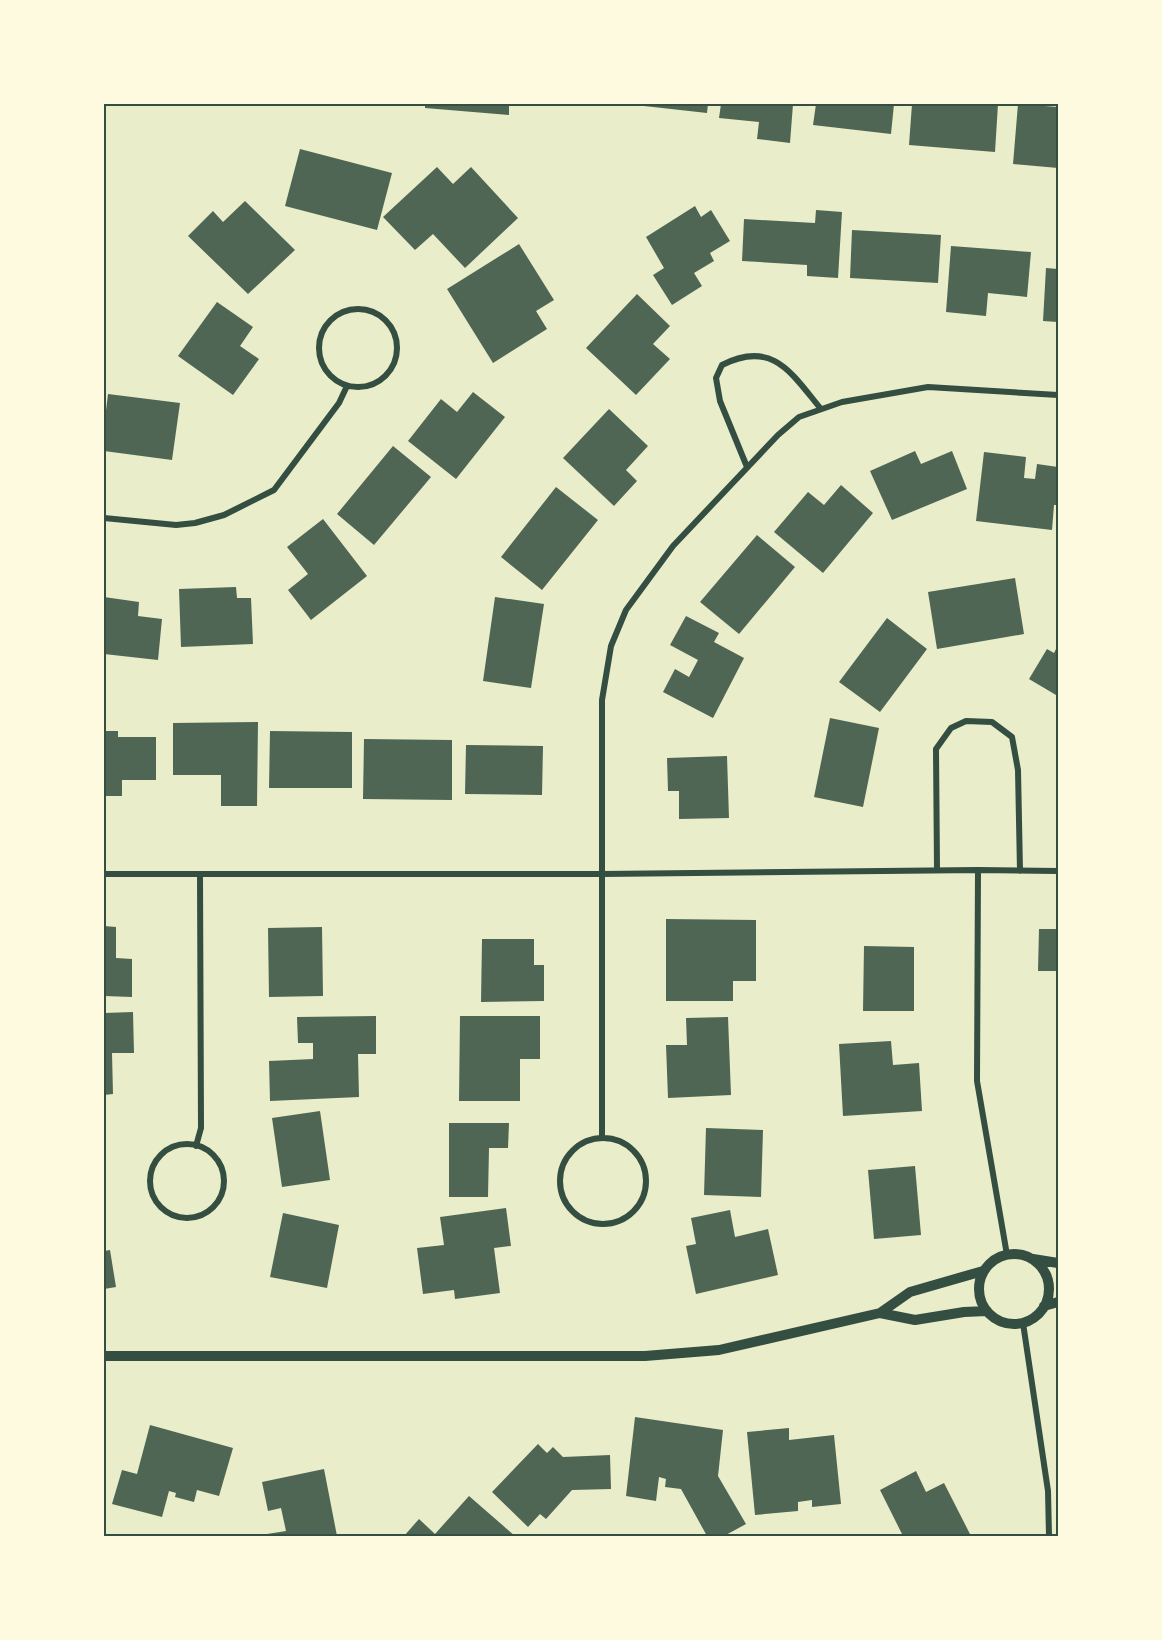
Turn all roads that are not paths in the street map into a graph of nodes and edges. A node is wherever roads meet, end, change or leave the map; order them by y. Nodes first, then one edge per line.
1 (347, 386) junction
2 (1059, 395) edge
3 (821, 409) junction
4 (747, 467) junction
5 (104, 518) edge
6 (937, 870) junction
7 (978, 870) junction
8 (1020, 871) junction
9 (1059, 871) edge
10 (104, 874) edge
11 (602, 874) junction
12 (200, 875) junction
13 (602, 1137) junction
14 (196, 1146) junction
15 (1007, 1255) junction
16 (1033, 1259) junction
17 (1059, 1263) edge
18 (983, 1270) junction
19 (1059, 1302) edge
20 (1044, 1306) junction
21 (987, 1311) junction
22 (880, 1313) junction
23 (1023, 1323) junction
24 (104, 1356) edge
25 (1049, 1536) edge

1 - 1 street
1 - 5 street
2 - 3 street
3 - 4 street
3 - 4 street
4 - 11 street
6 - 7 street
6 - 8 street
6 - 11 street
7 - 8 street
7 - 15 street
8 - 9 street
10 - 12 street
11 - 12 street
11 - 13 street
12 - 14 street
13 - 13 street
14 - 14 street
15 - 16 street
15 - 18 street
16 - 17 street
16 - 20 street
18 - 21 street
18 - 22 street
19 - 20 street
20 - 23 street
21 - 22 street
21 - 23 street
22 - 24 street
23 - 25 street

